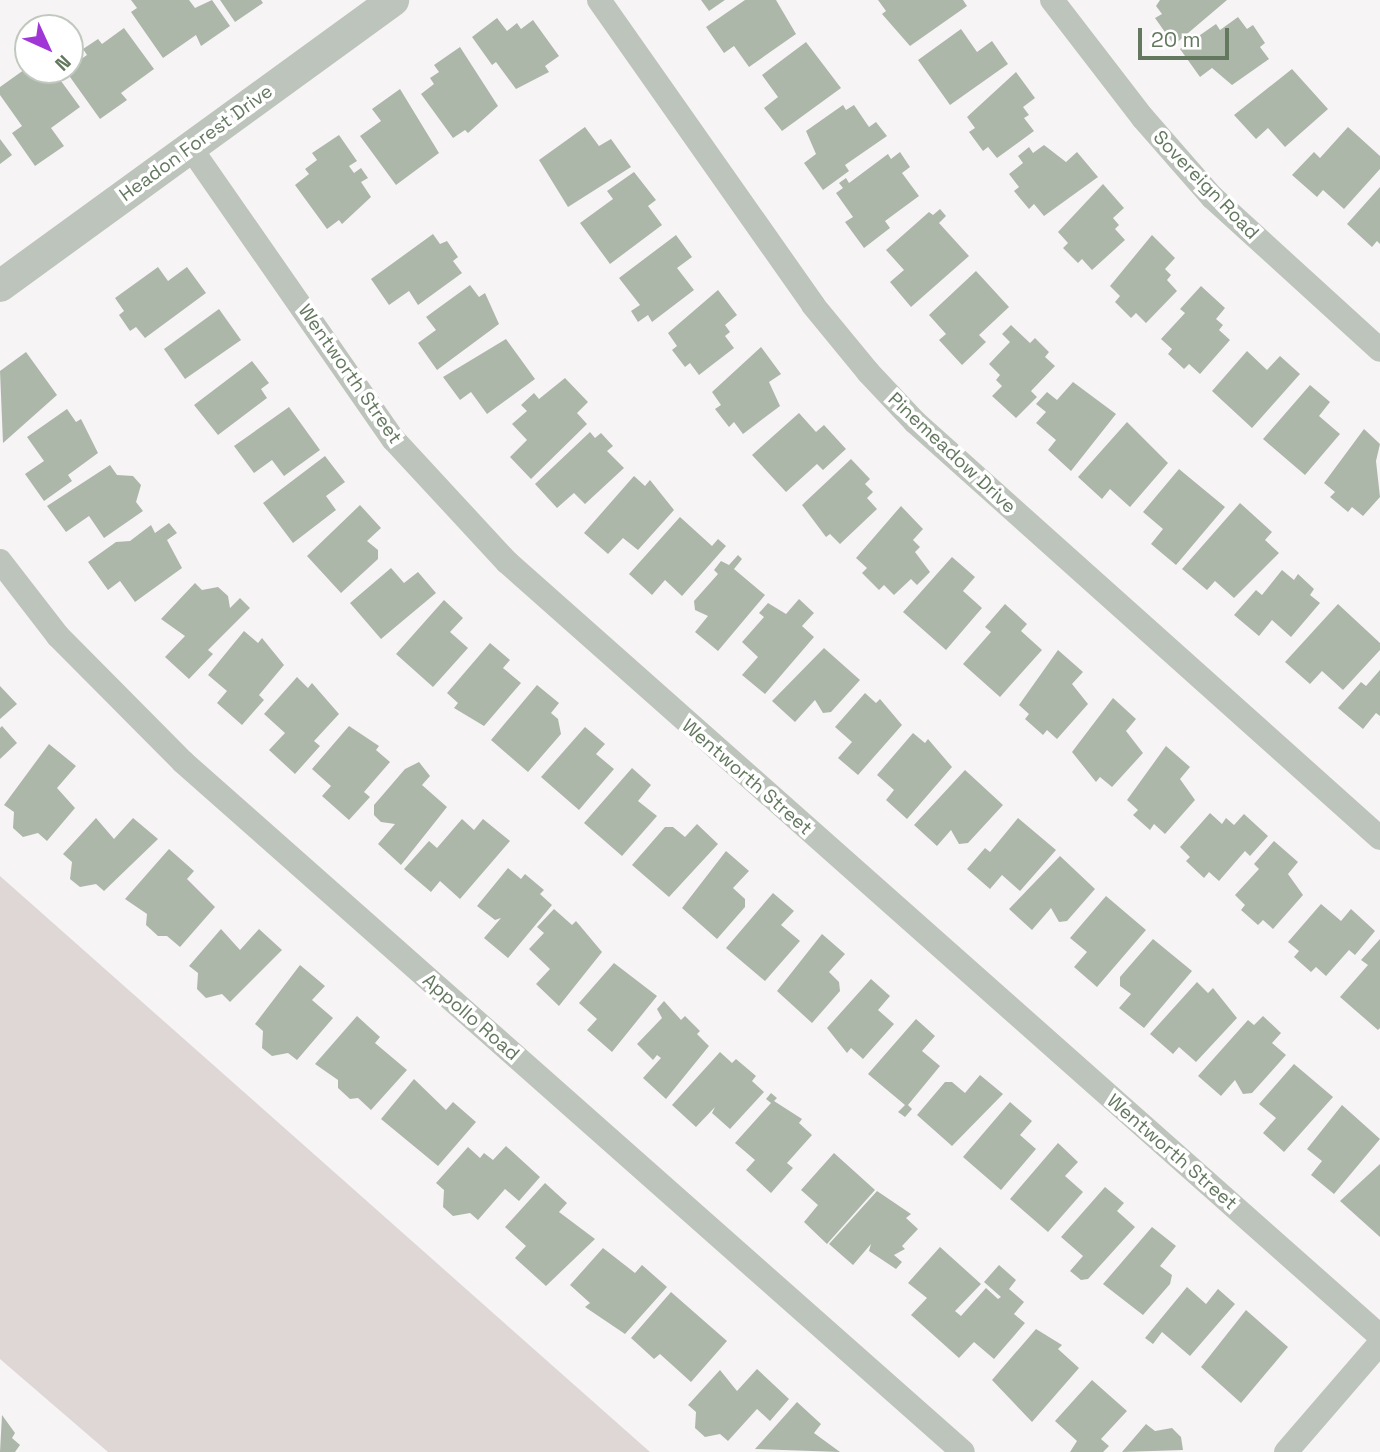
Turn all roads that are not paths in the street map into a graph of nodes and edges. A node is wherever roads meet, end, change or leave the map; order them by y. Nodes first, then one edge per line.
1 (393, 0) edge
2 (599, 0) edge
3 (1052, 0) edge
4 (190, 147) junction
5 (0, 286) edge
6 (1380, 350) edge
7 (0, 561) edge
8 (1380, 838) edge
9 (1380, 1336) edge
10 (1380, 1343) edge
11 (963, 1452) edge
12 (1286, 1452) edge

1 - 4 street, Headon Forest Drive
2 - 8 street, Pinemeadow Drive
3 - 6 street, Sovereign Road
4 - 5 street, Headon Forest Drive
4 - 9 street, Wentworth Street
7 - 11 street, Appollo Road
10 - 12 street

